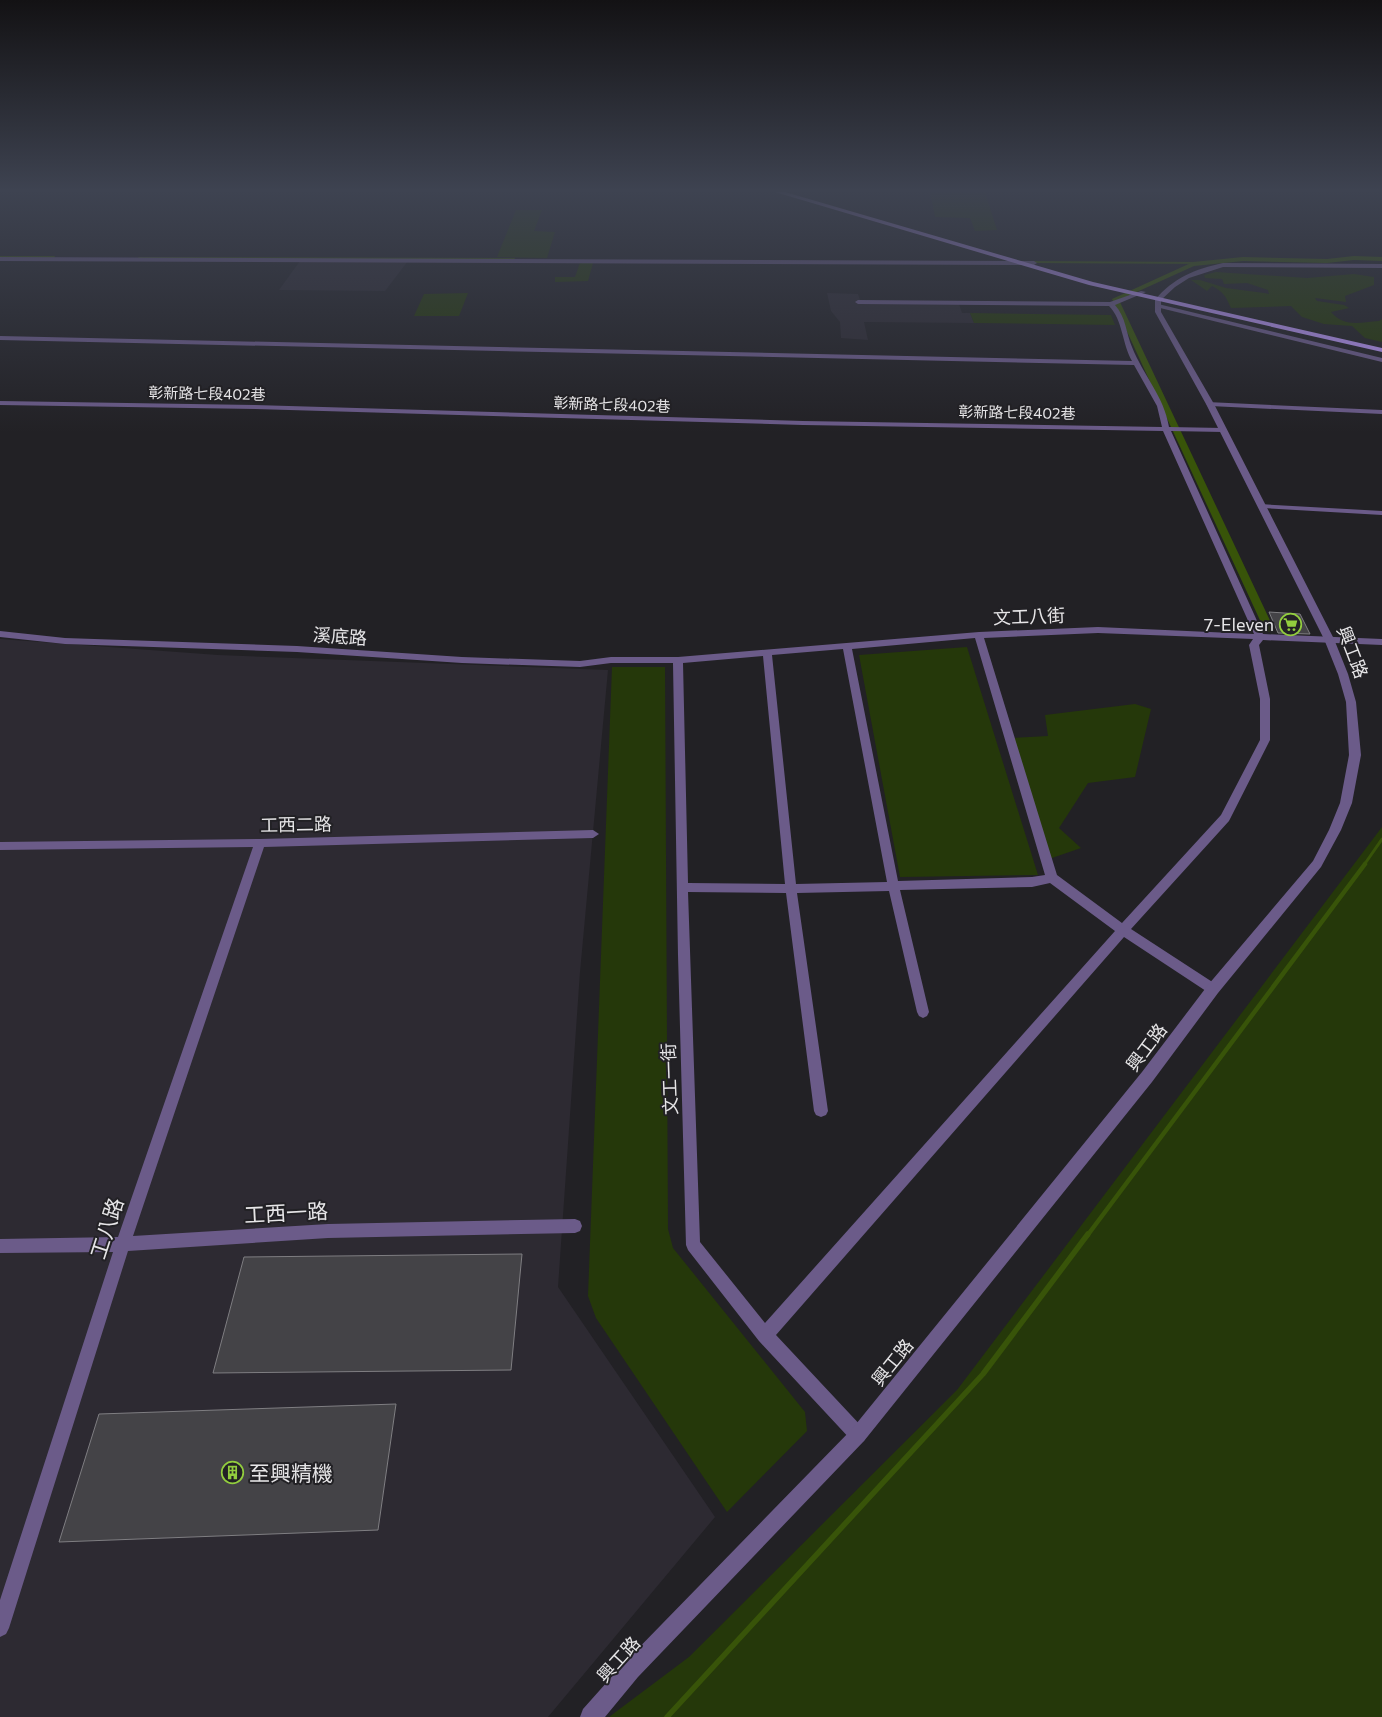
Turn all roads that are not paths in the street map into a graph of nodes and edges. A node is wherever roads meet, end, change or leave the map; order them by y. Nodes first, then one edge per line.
1 (1053, 272) edge
2 (1064, 272) edge
3 (1194, 272) edge
4 (1138, 295) junction
5 (1159, 301) junction
6 (858, 302) dead end
7 (1113, 304) junction
8 (0, 338) edge
9 (1382, 346) edge
10 (1382, 350) edge
11 (1382, 360) edge
12 (1137, 363) junction
13 (0, 403) edge
14 (1210, 404) junction
15 (1382, 412) edge
16 (1166, 429) junction
17 (1223, 430) junction
18 (1262, 506) junction
19 (1382, 513) edge
20 (0, 634) edge
21 (979, 635) junction
22 (1260, 638) junction
23 (1329, 639) junction
24 (1382, 642) edge
25 (847, 645) junction
26 (767, 653) junction
27 (678, 660) junction
28 (593, 834) dead end
29 (260, 842) junction
30 (0, 846) edge
31 (1052, 878) junction
32 (894, 884) junction
33 (683, 887) junction
34 (790, 889) junction
35 (1123, 930) junction
36 (1213, 989) junction
37 (923, 1012) dead end
38 (821, 1111) dead end
39 (575, 1226) dead end
40 (123, 1244) junction
41 (0, 1246) edge
42 (765, 1335) junction
43 (858, 1435) junction
44 (0, 1628) edge
45 (591, 1717) edge

1 - 4 main road
2 - 4 main road
3 - 5 street
4 - 5 main road
4 - 7 street
5 - 9 main road
5 - 10 main road
5 - 11 street
5 - 14 street, 興工路
6 - 7 street
7 - 12 street
8 - 12 street
12 - 16 street
13 - 16 street, 彰新路七段402巷
14 - 15 street
14 - 17 street, 興工路
16 - 17 street, 彰新路七段402巷
16 - 22 street
17 - 18 street, 興工路
18 - 19 street
18 - 23 street, 興工路
20 - 27 street, 溪底路
21 - 22 street, 文工八街
21 - 25 street, 文工八街
21 - 31 street
22 - 23 street, 文工八街
22 - 35 street
23 - 24 street, 文工八街
23 - 36 street, 興工路
25 - 26 street, 文工八街
25 - 32 street
26 - 27 street, 文工八街
26 - 34 street
27 - 33 street, 文工一街
28 - 29 street, 工西二路
29 - 30 street, 工西二路
29 - 40 street, 工八路
31 - 32 street
31 - 35 street
32 - 34 street
32 - 37 street
33 - 34 street
33 - 42 street, 文工一街
34 - 38 street
35 - 36 street
35 - 42 street
36 - 43 street, 興工路
39 - 40 street, 工西一路
40 - 41 street, 工西一路
40 - 44 street, 工八路
42 - 43 street, 文工一街
43 - 45 street, 興工路

